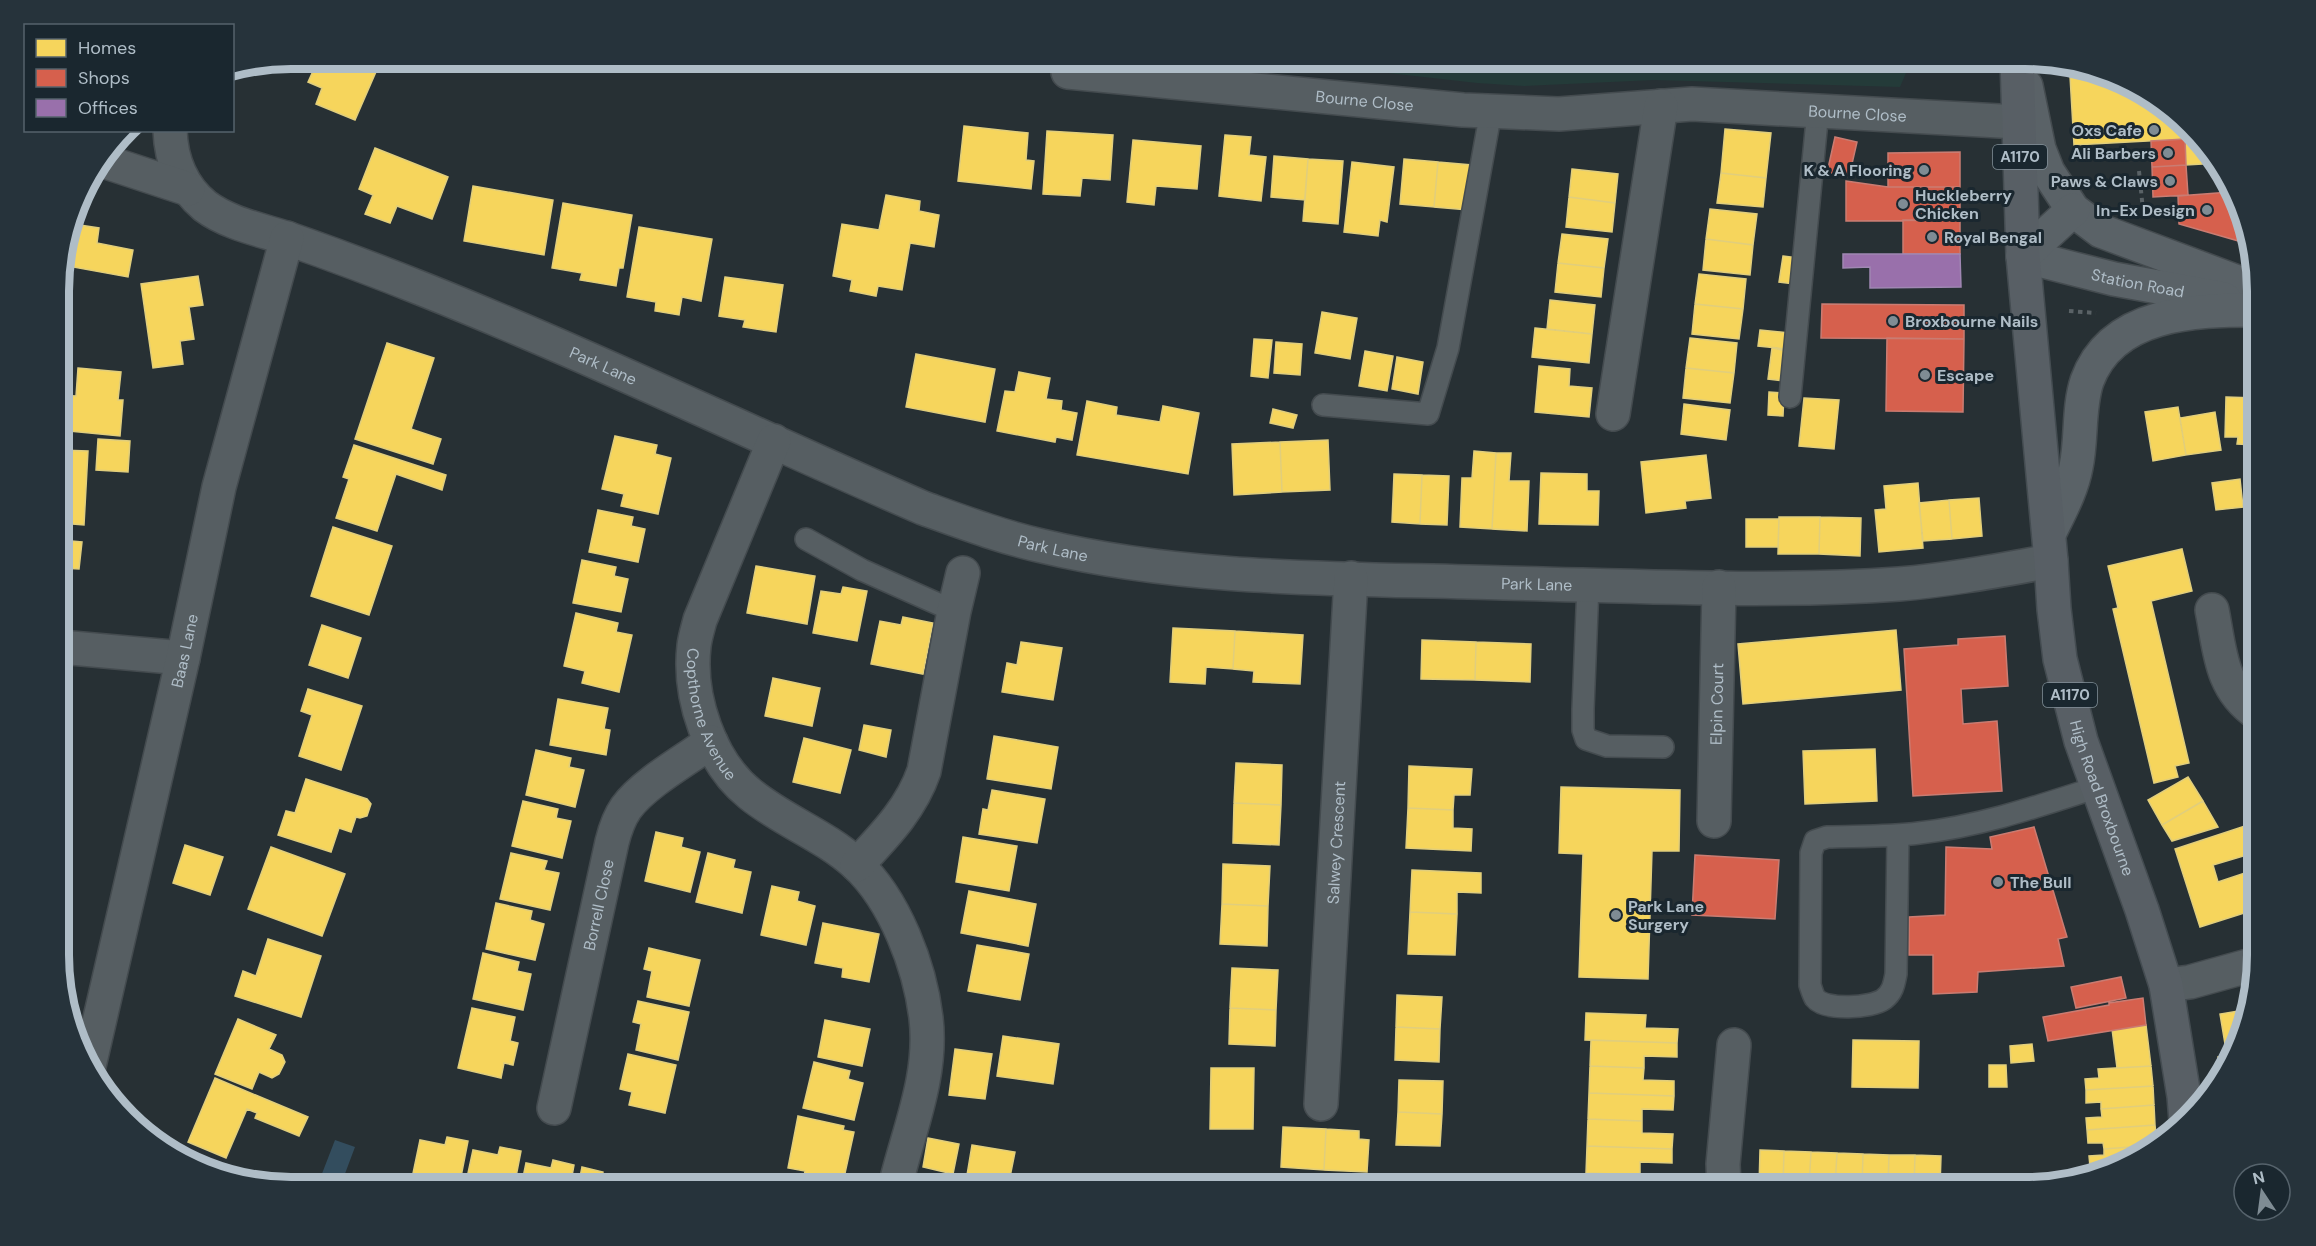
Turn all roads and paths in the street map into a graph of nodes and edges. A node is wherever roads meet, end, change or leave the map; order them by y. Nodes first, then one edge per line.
1 (2018, 69) edge
2 (2021, 69) edge
3 (1068, 72) dead end
4 (1661, 106) junction
5 (1818, 110) junction
6 (1491, 111) junction
7 (2018, 122) junction
8 (170, 132) edge
9 (109, 163) edge
10 (2139, 171) dead end
11 (188, 189) junction
12 (2073, 210) junction
13 (2144, 219) dead end
14 (287, 238) junction
15 (2023, 256) junction
16 (2247, 286) edge
17 (2247, 302) edge
18 (2247, 310) edge
19 (2069, 311) dead end
20 (2097, 313) dead end
21 (1790, 397) dead end
22 (1323, 405) dead end
23 (1613, 414) dead end
24 (774, 441) junction
25 (806, 539) dead end
26 (2050, 548) junction
27 (963, 573) dead end
28 (1351, 578) junction
29 (1588, 585) junction
30 (1719, 587) junction
31 (2212, 609) dead end
32 (954, 610) junction
33 (69, 648) edge
34 (183, 658) junction
35 (2247, 706) edge
36 (711, 742) junction
37 (1664, 747) dead end
38 (2098, 787) junction
39 (1714, 821) dead end
40 (1898, 835) junction
41 (857, 865) junction
42 (2247, 966) edge
43 (2166, 986) junction
44 (1734, 1045) dead end
45 (92, 1053) edge
46 (1321, 1104) dead end
47 (554, 1108) dead end
48 (2185, 1109) edge
49 (898, 1177) edge
50 (1724, 1177) edge

1 - 7 main road, A1170
2 - 12 main road
3 - 6 street, Bourne Close
4 - 5 street, Bourne Close
4 - 6 street, Bourne Close
4 - 23 street
5 - 7 street, Bourne Close
5 - 21 lane
6 - 22 lane
7 - 15 main road, A1170
8 - 11 street, Park Lane
9 - 11 street
10 - 13 path
11 - 14 street, Park Lane
12 - 15 main road
12 - 16 main road
14 - 24 street, Park Lane
14 - 34 street, Baas Lane
15 - 17 main road, Station Road
15 - 26 main road, High Road Broxbourne / A1170
18 - 26 main road
19 - 20 path
24 - 28 street, Park Lane
24 - 36 street, Copthorne Avenue
25 - 32 lane
26 - 30 street, Park Lane
26 - 38 main road, High Road Broxbourne / A1170
27 - 32 street
28 - 29 street, Park Lane
28 - 46 street, Salwey Crescent
29 - 30 street, Park Lane
29 - 37 lane
30 - 39 street, Elpin Court
31 - 35 street
32 - 41 street
33 - 34 street
34 - 45 street, Baas Lane
36 - 41 street, Copthorne Avenue
36 - 47 street, Borrell Close
38 - 40 lane
38 - 43 main road, High Road Broxbourne / A1170
40 - 40 lane
41 - 49 street, Copthorne Avenue
42 - 43 street
43 - 48 main road, High Road Broxbourne / A1170
44 - 50 street

